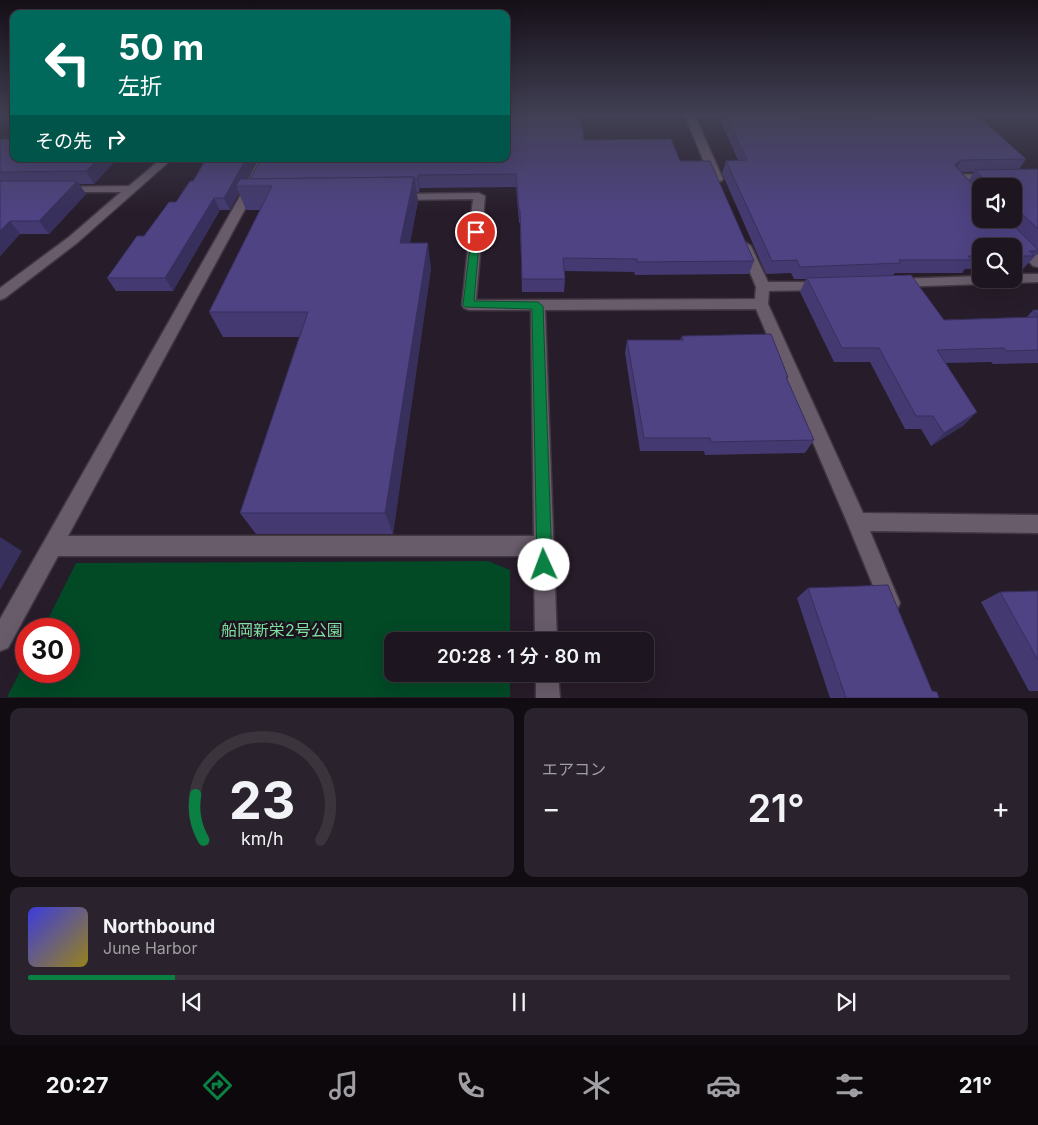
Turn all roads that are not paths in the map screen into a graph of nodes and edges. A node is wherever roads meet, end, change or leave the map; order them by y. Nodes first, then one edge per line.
1 (704, 149) edge
2 (163, 162) edge
3 (263, 162) edge
4 (1001, 177) edge
5 (721, 188) edge
6 (48, 189) edge
7 (133, 190) junction
8 (972, 196) edge
9 (382, 197) edge
10 (1004, 228) edge
11 (740, 233) edge
12 (1038, 263) edge
13 (1038, 278) edge
14 (881, 283) edge
15 (841, 285) edge
16 (2, 292) edge
17 (762, 296) junction
18 (538, 306) junction
19 (857, 522) junction
20 (1038, 524) edge
21 (52, 546) junction
22 (544, 546) junction
23 (898, 623) edge
24 (546, 632) edge
25 (0, 640) edge
26 (547, 682) edge
27 (548, 698) edge

1 - 5 street
2 - 7 street
3 - 21 street
4 - 8 street
6 - 7 street
7 - 16 street
9 - 18 street
10 - 12 street
11 - 17 street
13 - 14 street
15 - 17 street
17 - 18 street
17 - 19 street
18 - 22 street
19 - 20 street
19 - 23 street
21 - 22 street
21 - 25 street
22 - 24 street
26 - 27 street

